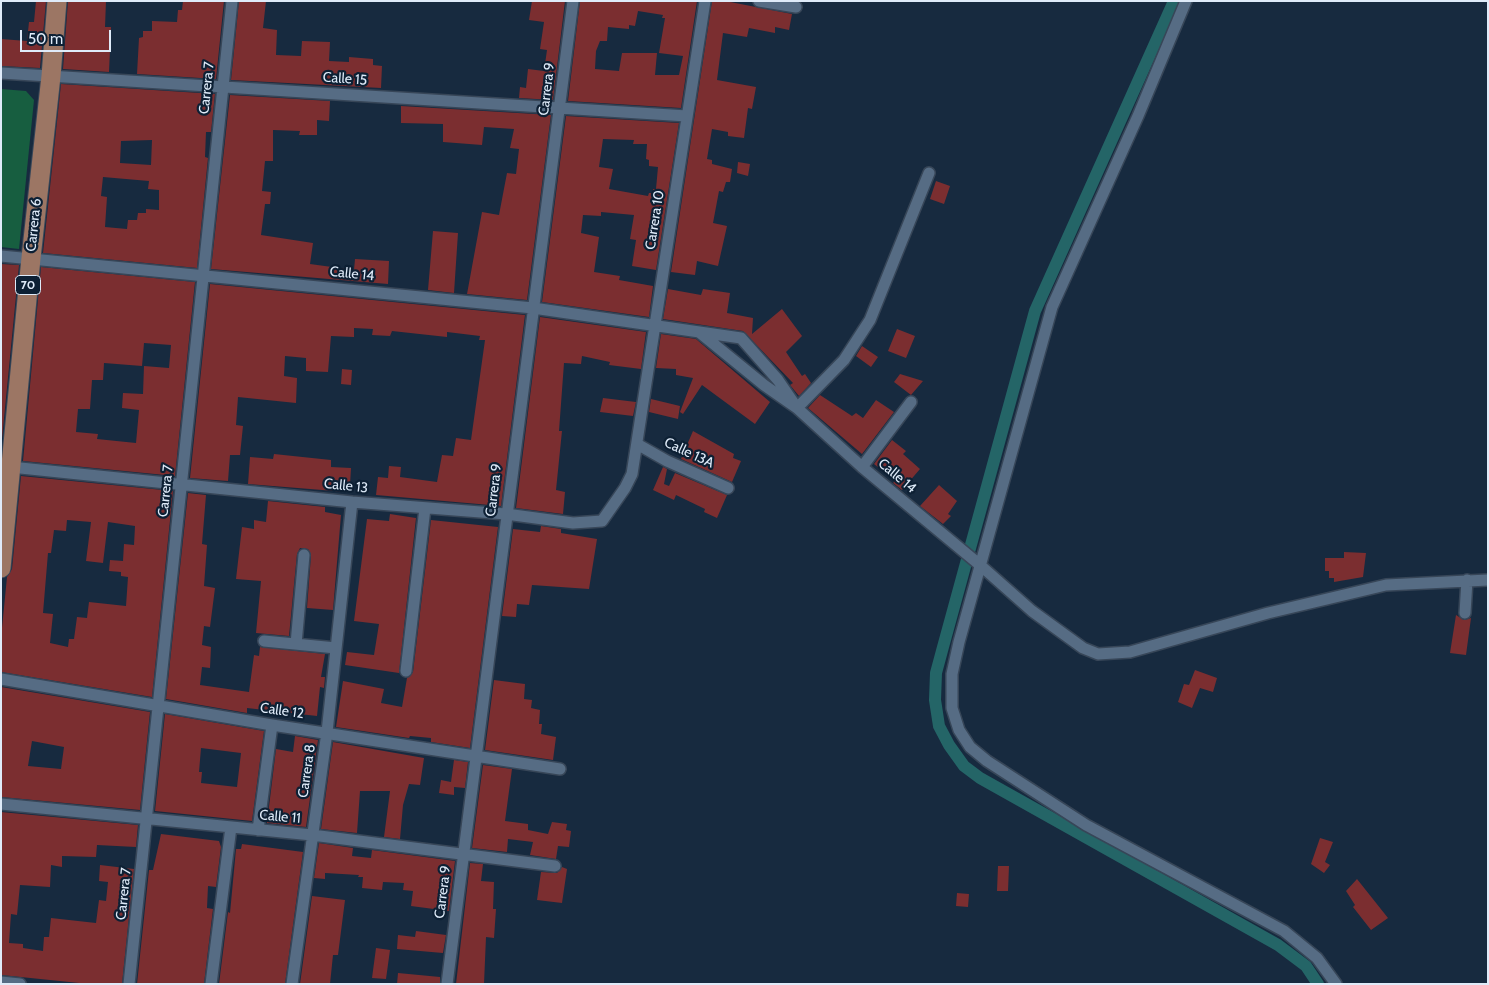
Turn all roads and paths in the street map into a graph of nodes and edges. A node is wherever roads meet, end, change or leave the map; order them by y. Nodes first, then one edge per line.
1 (57, 1) edge
2 (232, 1) edge
3 (573, 1) edge
4 (705, 1) edge
5 (759, 1) edge
6 (1186, 1) edge
7 (796, 7) dead end
8 (1, 73) edge
9 (51, 76) junction
10 (222, 86) junction
11 (559, 108) junction
12 (686, 116) junction
13 (929, 172) dead end
14 (1, 256) edge
15 (30, 258) junction
16 (204, 274) junction
17 (533, 308) junction
18 (654, 325) junction
19 (699, 332) junction
20 (911, 402) dead end
21 (797, 408) junction
22 (637, 444) junction
23 (6, 466) edge
24 (862, 466) junction
25 (182, 484) junction
26 (728, 488) dead end
27 (352, 502) junction
28 (425, 508) junction
29 (506, 514) junction
30 (304, 555) dead end
31 (980, 565) junction
32 (1, 568) edge
33 (1467, 580) junction
34 (1488, 580) edge
35 (1465, 613) dead end
36 (264, 641) dead end
37 (296, 644) junction
38 (336, 648) junction
39 (406, 671) dead end
40 (1, 679) edge
41 (157, 706) junction
42 (272, 725) junction
43 (328, 732) junction
44 (475, 758) junction
45 (560, 769) dead end
46 (1, 804) edge
47 (147, 820) junction
48 (231, 827) junction
49 (258, 830) junction
50 (312, 835) junction
51 (462, 854) junction
52 (555, 866) dead end
53 (1, 982) edge
54 (20, 984) edge
55 (129, 984) edge
56 (211, 984) edge
57 (292, 984) edge
58 (447, 984) edge
59 (1336, 984) edge

1 - 9 main road, Carrera 6 / 70
2 - 10 street, Carrera 7
3 - 11 street, Carrera 9
4 - 12 street, Carrera 10
5 - 7 street
6 - 31 street
8 - 9 street, Calle 15
9 - 10 street, Calle 15
9 - 15 main road, Carrera 6 / 70
10 - 11 street, Calle 15
10 - 16 street, Carrera 7
11 - 12 street, Calle 15
11 - 17 street, Carrera 9
12 - 18 street, Carrera 10
13 - 21 street
14 - 15 street, Calle 14
15 - 16 street, Calle 14
15 - 23 main road, Carrera 6 / 70
16 - 17 street, Calle 14
16 - 25 street, Carrera 7
17 - 18 street, Calle 14
17 - 29 street, Carrera 9
18 - 19 street, Calle 14
18 - 22 street, Carrera 10
19 - 21 street, Calle 14
19 - 21 street, Calle 14
20 - 24 street
21 - 24 street, Calle 14
22 - 26 street, Calle 13A
22 - 29 street, Calle 13
23 - 25 street, Calle 13
23 - 32 main road, Carrera 6 / 70
24 - 31 street, Calle 14
25 - 27 street, Calle 13
25 - 41 street, Carrera 7
27 - 28 street, Calle 13
27 - 38 street, Carrera 8
28 - 29 street, Calle 13
28 - 39 street
29 - 44 street, Carrera 9
30 - 37 street
31 - 33 street, Calle 14
31 - 59 street
33 - 34 street, Calle 14
33 - 35 street
36 - 37 street
37 - 38 street
38 - 43 street, Carrera 8
40 - 41 street, Calle 12
41 - 42 street, Calle 12
41 - 47 street, Carrera 7
42 - 43 street, Calle 12
42 - 49 street
43 - 44 street, Calle 12
43 - 50 street, Carrera 8
44 - 45 street, Calle 12
44 - 51 street, Carrera 9
46 - 47 street, Calle 11
47 - 48 street, Calle 11
47 - 55 street, Carrera 7
48 - 49 street, Calle 11
48 - 56 street
49 - 50 street, Calle 11
50 - 51 street, Calle 11
50 - 57 street, Carrera 8
51 - 52 street, Calle 11
51 - 58 street, Carrera 9
53 - 54 street

